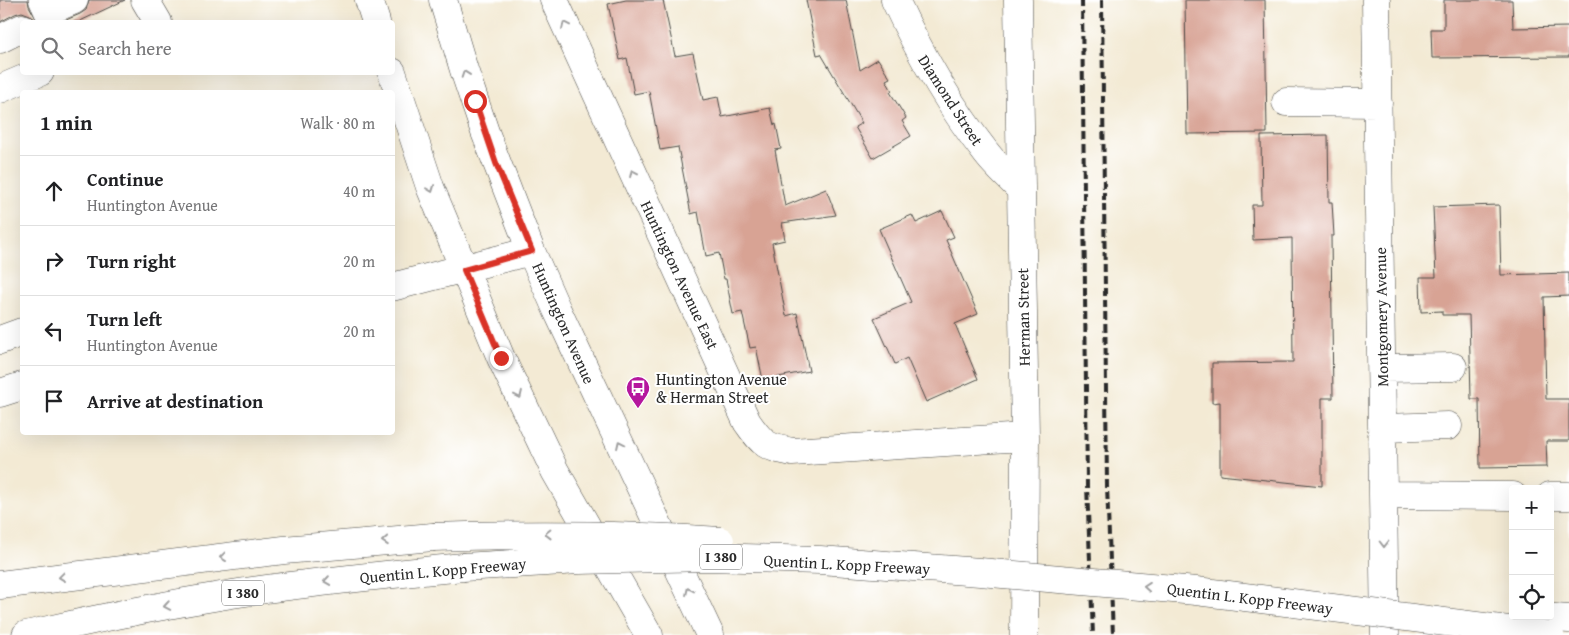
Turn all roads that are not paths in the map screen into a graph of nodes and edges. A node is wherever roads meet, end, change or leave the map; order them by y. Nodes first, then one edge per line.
1 (43, 0) edge
2 (74, 0) edge
3 (369, 0) edge
4 (443, 0) edge
5 (554, 0) edge
6 (895, 0) edge
7 (1018, 0) edge
8 (1376, 0) edge
9 (375, 20) edge
10 (33, 75) edge
11 (393, 75) edge
12 (0, 89) edge
13 (1286, 102) dead end
14 (1378, 103) junction
15 (1021, 190) junction
16 (532, 251) junction
17 (464, 270) junction
18 (395, 287) edge
19 (20, 333) edge
20 (0, 340) edge
21 (1454, 367) dead end
22 (1382, 368) junction
23 (20, 387) edge
24 (0, 392) edge
25 (1448, 426) dead end
26 (1383, 428) junction
27 (1025, 437) junction
28 (1384, 495) junction
29 (1509, 496) edge
30 (1554, 496) edge
31 (1569, 496) edge
32 (980, 572) junction
33 (0, 585) edge
34 (1196, 591) junction
35 (1509, 615) edge
36 (1554, 618) edge
37 (1569, 619) edge
38 (26, 635) edge
39 (649, 635) edge
40 (710, 635) edge
41 (1024, 635) edge
42 (1385, 635) edge
43 (1550, 635) edge

1 - 2 main road
3 - 9 main road
16 -> 4 main road, Huntington Avenue
27 -> 5 main road, Huntington Avenue East
6 - 15 main road, Diamond Street
7 - 15 main road, Herman Street
8 - 14 main road, Montgomery Avenue
10 - 12 main road
11 -> 17 main road
13 - 14 main road
14 - 22 main road, Montgomery Avenue
15 - 27 main road, Herman Street
16 - 17 main road
40 -> 16 main road, Huntington Avenue
17 - 18 main road
17 -> 39 main road
19 - 20 main road
21 - 22 main road
22 - 26 main road, Montgomery Avenue
23 - 24 main road
25 - 26 main road
26 - 28 main road, Montgomery Avenue
27 - 41 main road, Herman Street
28 - 29 main road
28 -> 42 main road, Montgomery Avenue
30 - 31 main road
32 -> 33 main road, bridge
34 -> 32 main road, Quentin L. Kopp Freeway / I 380, bridge
32 -> 38 main road, Quentin L. Kopp Freeway / I 380, bridge
34 - 35 main road, bridge
34 - 43 main road, Quentin L. Kopp Freeway / I 380, bridge
36 - 37 main road

